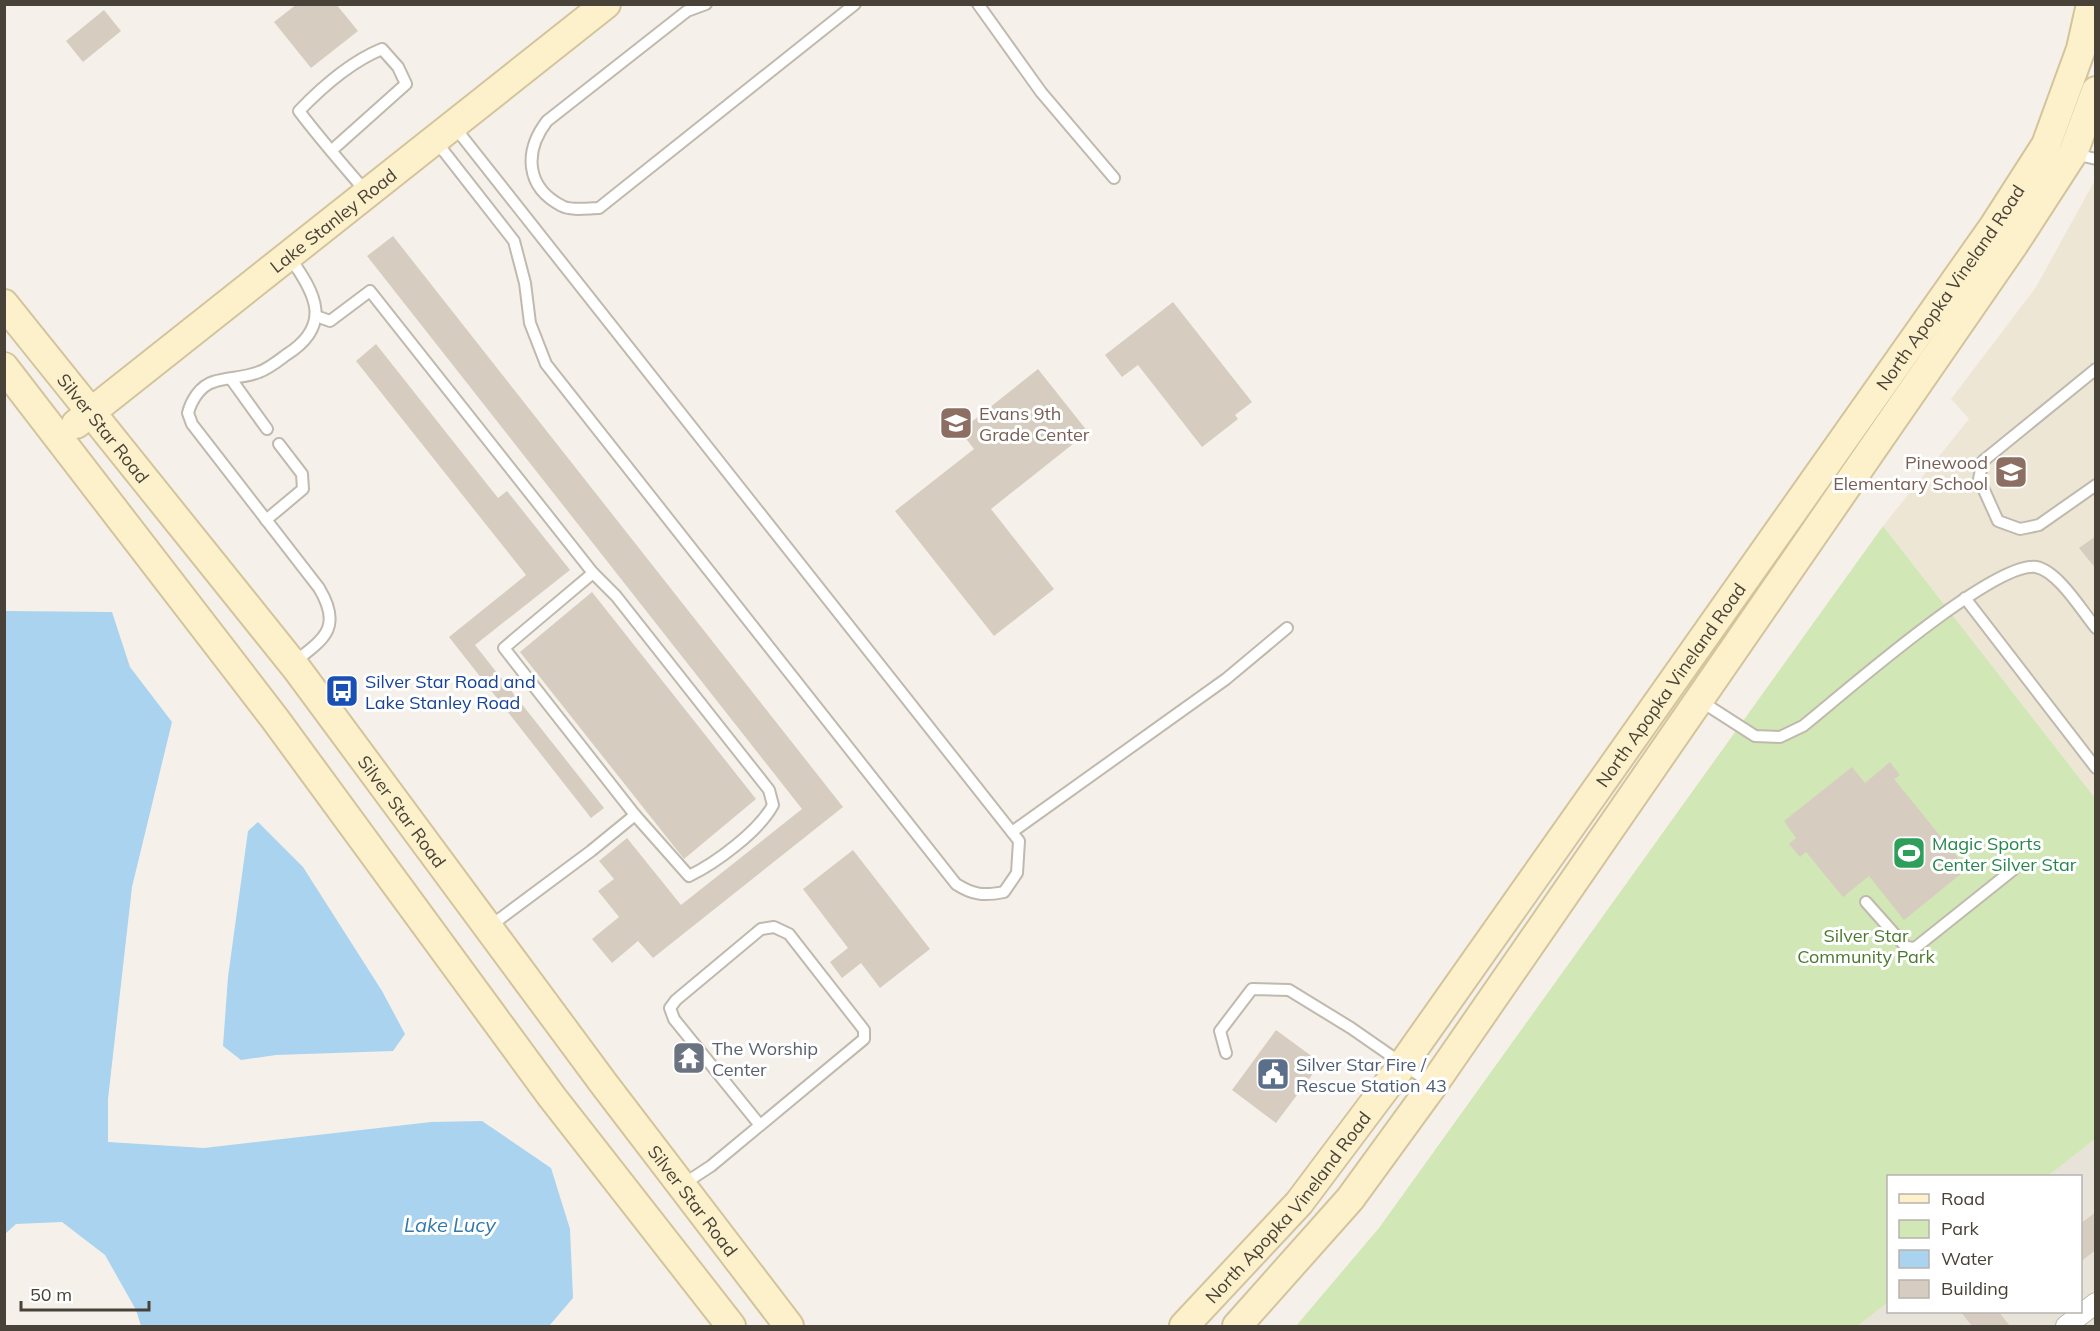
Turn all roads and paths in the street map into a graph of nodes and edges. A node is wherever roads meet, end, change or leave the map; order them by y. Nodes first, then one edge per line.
1 (606, 4) edge
2 (706, 4) edge
3 (855, 4) edge
4 (978, 4) edge
5 (2091, 4) edge
6 (2096, 91) edge
7 (444, 133) junction
8 (2067, 150) edge
9 (331, 151) junction
10 (1114, 178) dead end
11 (367, 194) junction
12 (289, 256) junction
13 (4, 304) edge
14 (316, 316) junction
15 (4, 367) edge
16 (2096, 369) edge
17 (231, 379) junction
18 (90, 412) junction
19 (267, 429) dead end
20 (60, 437) junction
21 (279, 444) dead end
22 (2096, 485) edge
23 (266, 520) junction
24 (593, 573) junction
25 (1965, 598) junction
26 (1287, 628) dead end
27 (2096, 628) edge
28 (293, 663) junction
29 (1673, 682) junction
30 (1699, 700) junction
31 (2096, 768) edge
32 (635, 815) junction
33 (1012, 832) junction
34 (2014, 869) dead end
35 (1866, 902) dead end
36 (488, 927) junction
37 (1226, 1053) dead end
38 (1403, 1064) junction
39 (1433, 1085) junction
40 (759, 1124) junction
41 (682, 1185) junction
42 (2096, 1303) edge
43 (731, 1326) edge
44 (789, 1326) edge
45 (1184, 1326) edge
46 (1237, 1326) edge
47 (2066, 1326) edge

1 - 7 main road, Lake Stanley Road
2 - 3 lane
4 - 10 lane
5 - 8 main road, North Apopka Vineland Road
6 - 8 main road, North Apopka Vineland Road
7 - 11 main road, Lake Stanley Road
7 - 33 lane
7 - 33 lane
8 - 29 main road, North Apopka Vineland Road
8 - 30 main road, North Apopka Vineland Road
9 - 9 lane
9 - 11 lane
11 - 12 main road, Lake Stanley Road
12 - 14 lane
12 - 18 main road, Lake Stanley Road
13 - 18 main road, Silver Star Road
14 - 17 lane
14 - 24 lane
15 - 20 main road
16 - 22 lane
17 - 19 lane
17 - 23 lane
18 - 20 main road, Lake Stanley Road
18 - 28 main road, Silver Star Road
20 - 43 main road
21 - 23 lane
23 - 28 lane
24 - 32 lane
24 - 32 lane
25 - 27 lane
25 - 30 lane
25 - 31 lane
26 - 33 lane
28 - 36 main road, Silver Star Road
29 - 30 street
29 - 38 main road, North Apopka Vineland Road
30 - 39 main road, North Apopka Vineland Road
32 - 36 lane
34 - 35 lane
36 - 41 main road, Silver Star Road
37 - 38 lane
38 - 39 lane
38 - 45 main road, North Apopka Vineland Road
39 - 46 main road, North Apopka Vineland Road
40 - 40 lane
40 - 41 lane
41 - 44 main road, Silver Star Road
42 - 47 street

